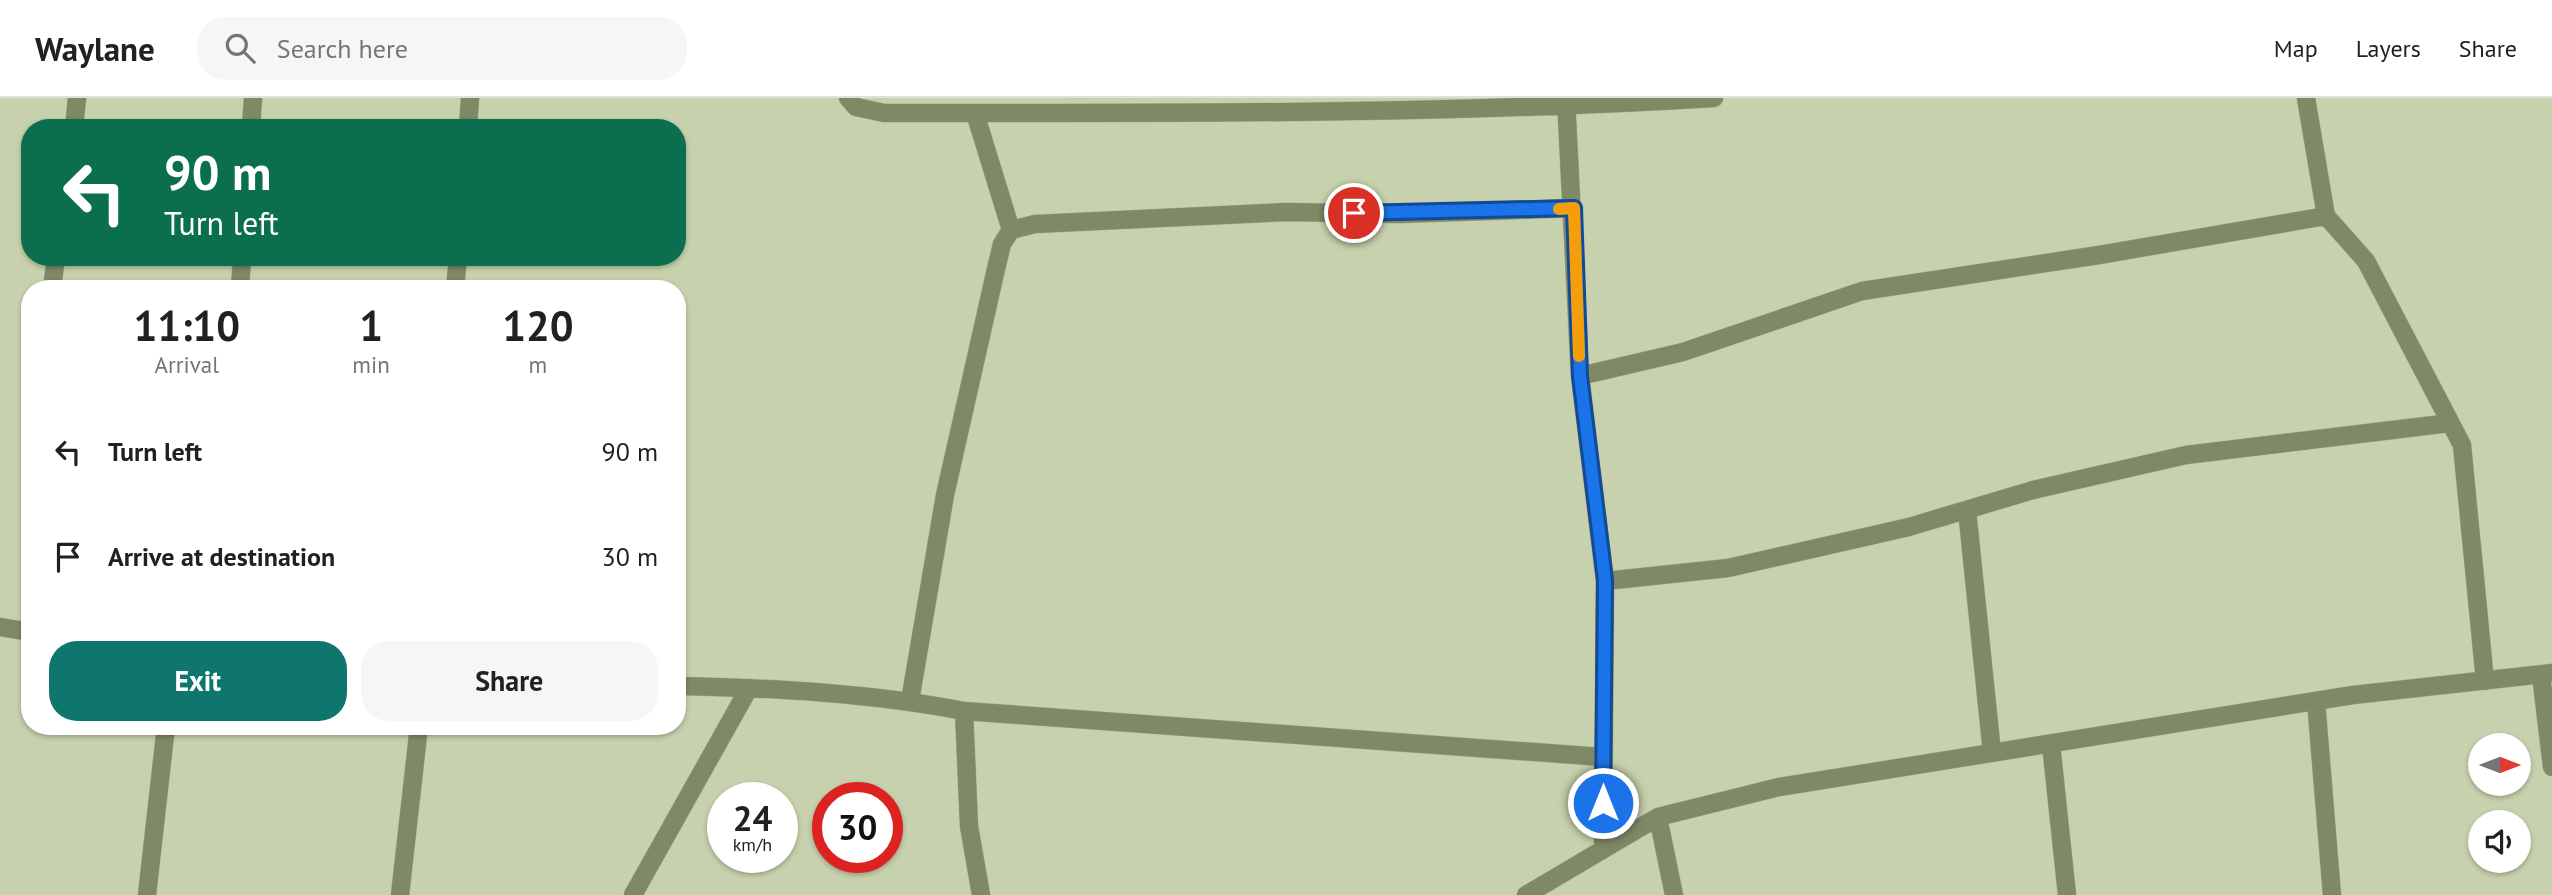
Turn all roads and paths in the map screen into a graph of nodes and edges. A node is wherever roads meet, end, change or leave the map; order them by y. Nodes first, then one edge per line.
1 (77, 98) edge
2 (253, 98) edge
3 (470, 98) edge
4 (848, 98) edge
5 (1714, 98) edge
6 (2305, 98) edge
7 (1567, 103) edge
8 (975, 113) junction
9 (75, 119) edge
10 (252, 119) edge
11 (469, 119) edge
12 (1574, 208) junction
13 (2326, 216) junction
14 (1011, 230) junction
15 (1580, 376) junction
16 (2450, 423) junction
17 (1966, 510) junction
18 (1605, 580) junction
19 (0, 627) edge
20 (21, 630) edge
21 (2547, 674) edge
22 (2486, 681) junction
23 (686, 686) edge
24 (749, 688) junction
25 (910, 701) junction
26 (2316, 701) junction
27 (964, 711) junction
28 (165, 735) edge
29 (418, 735) edge
30 (2051, 744) junction
31 (1992, 753) junction
32 (1603, 757) junction
33 (2552, 767) edge
34 (1658, 817) junction
35 (1603, 848) junction
36 (147, 895) edge
37 (400, 895) edge
38 (633, 895) edge
39 (981, 895) edge
40 (1526, 895) edge
41 (1674, 895) edge
42 (2067, 895) edge
43 (2332, 895) edge

1 - 9 street
2 - 10 street
3 - 11 street
4 - 8 street
5 - 7 street
6 - 13 street
7 - 8 street
7 - 12 street
8 - 14 street
12 - 14 street
12 - 15 street
13 - 15 street
13 - 16 street
14 - 25 street
15 - 18 street
16 - 17 street
16 - 22 street
17 - 18 street
17 - 31 street
18 - 32 street
19 - 20 street
21 - 22 street
21 - 33 street
22 - 26 street
23 - 24 street
24 - 25 street
24 - 38 street
25 - 27 street
26 - 30 street
26 - 43 street
27 - 32 street
27 - 39 street
28 - 36 street
29 - 37 street
30 - 31 street
30 - 42 street
31 - 34 street
32 - 35 street
34 - 35 street
34 - 41 street
35 - 40 street

